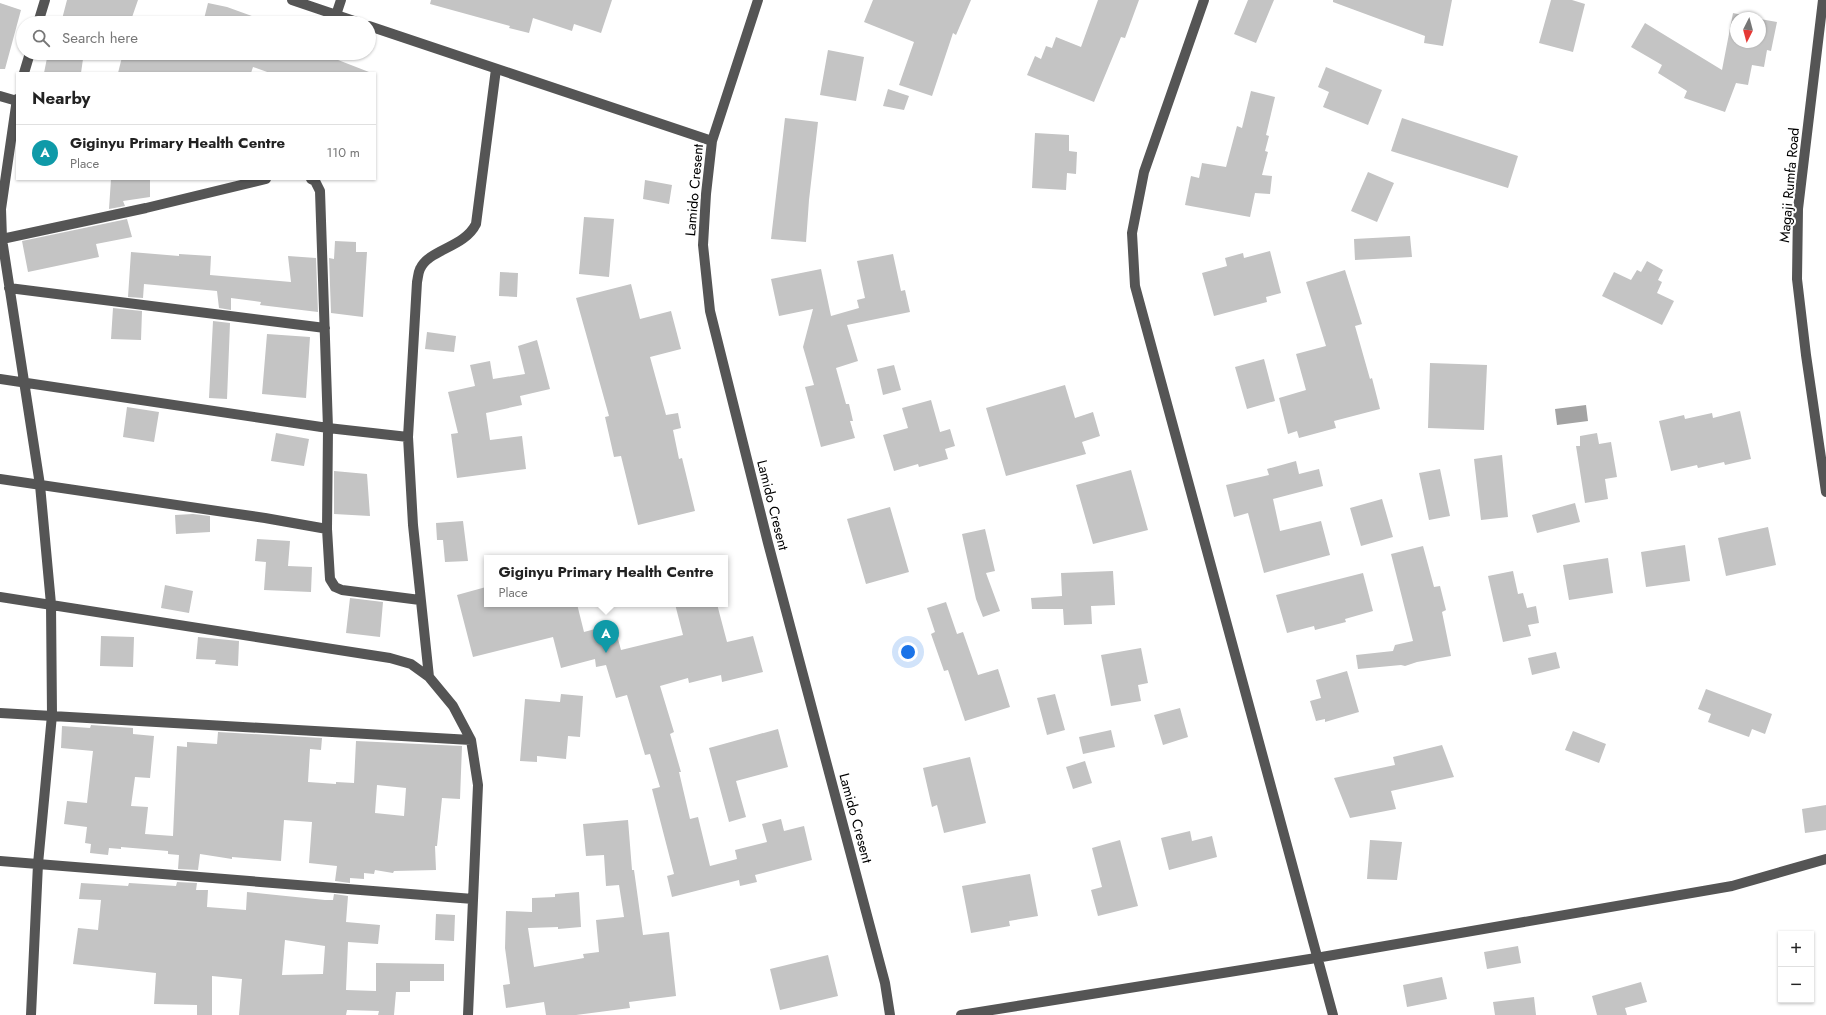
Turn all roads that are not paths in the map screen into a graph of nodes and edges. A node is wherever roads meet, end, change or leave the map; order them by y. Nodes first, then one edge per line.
1 (45, 0) edge
2 (292, 0) edge
3 (341, 0) edge
4 (758, 0) edge
5 (1204, 0) edge
6 (1823, 0) edge
7 (336, 15) junction
8 (40, 16) edge
9 (339, 16) edge
10 (376, 28) edge
11 (28, 60) edge
12 (496, 68) junction
13 (24, 72) edge
14 (0, 96) edge
15 (16, 100) edge
16 (16, 106) edge
17 (712, 141) junction
18 (262, 180) edge
19 (313, 180) edge
20 (0, 209) edge
21 (2, 239) junction
22 (9, 288) junction
23 (325, 328) junction
24 (0, 379) edge
25 (24, 383) junction
26 (328, 428) junction
27 (408, 437) junction
28 (0, 478) edge
29 (40, 485) junction
30 (1826, 492) edge
31 (327, 529) junction
32 (0, 597) edge
33 (420, 600) junction
34 (51, 604) junction
35 (429, 677) junction
36 (0, 713) edge
37 (52, 715) junction
38 (471, 740) junction
39 (1826, 859) edge
40 (0, 861) edge
41 (38, 864) junction
42 (473, 899) junction
43 (1316, 958) junction
44 (31, 1015) edge
45 (468, 1015) edge
46 (890, 1015) edge
47 (961, 1015) edge
48 (1333, 1015) edge

1 - 8 street
2 - 7 street
3 - 7 street
4 - 17 street, Lamido Cresent
5 - 43 street
6 - 30 street, Magaji Rumfa Road
7 - 9 street
10 - 12 street
11 - 13 street
12 - 17 street
12 - 27 street
14 - 15 street
16 - 20 street
17 - 46 street, Lamido Cresent
18 - 21 street
19 - 23 street
20 - 21 street
21 - 22 street
22 - 23 street
22 - 25 street
23 - 26 street
24 - 25 street
25 - 26 street
25 - 29 street
26 - 27 street
26 - 31 street
27 - 33 street
28 - 29 street
29 - 31 street
29 - 34 street
31 - 33 street
32 - 34 street
33 - 35 street
34 - 35 street
34 - 37 street
35 - 38 street
36 - 37 street
37 - 38 street
37 - 41 street
38 - 42 street
39 - 43 street
40 - 41 street
41 - 42 street
41 - 44 street
42 - 45 street
43 - 47 street
43 - 48 street

